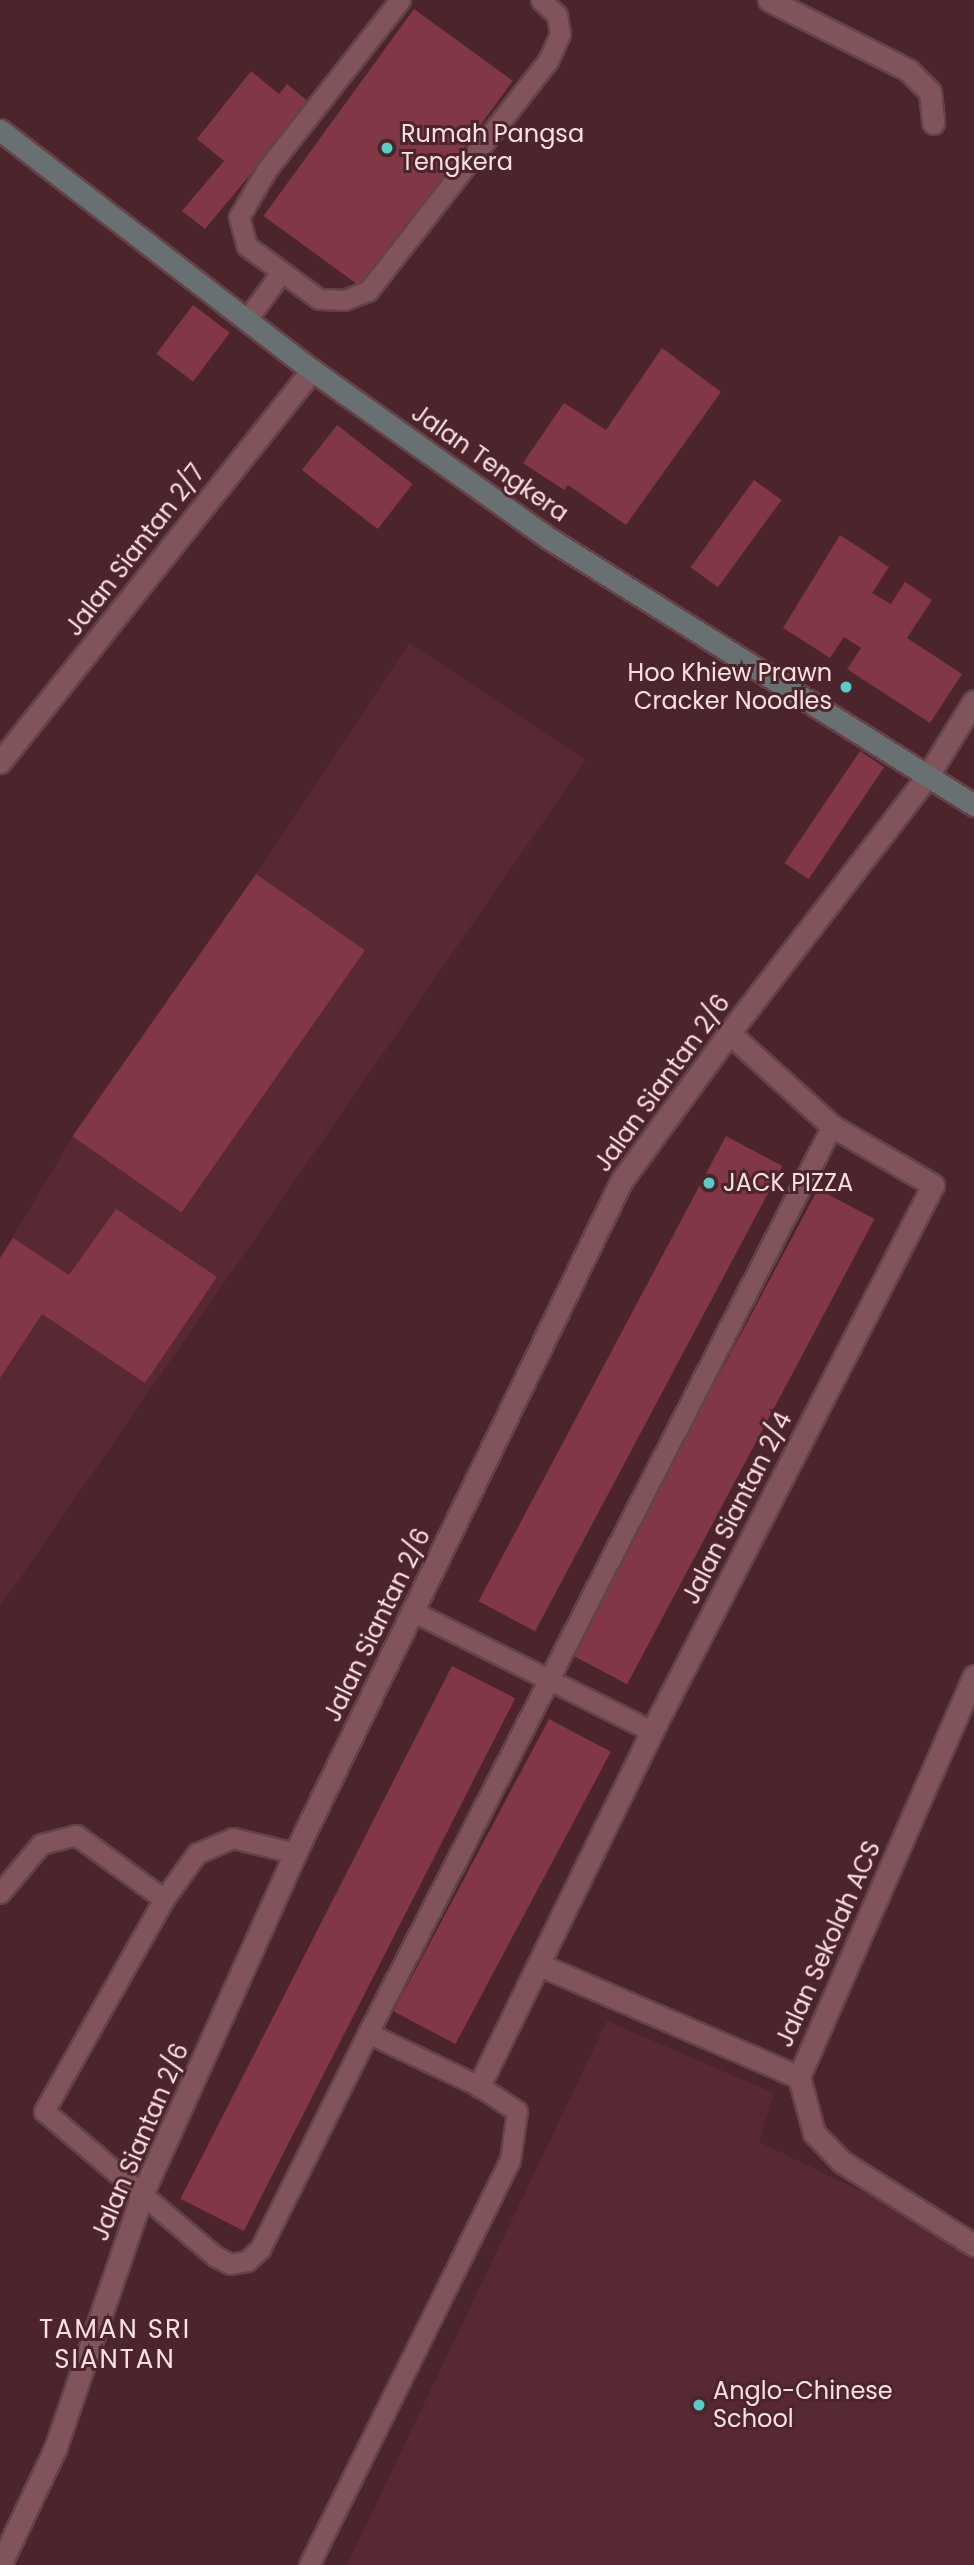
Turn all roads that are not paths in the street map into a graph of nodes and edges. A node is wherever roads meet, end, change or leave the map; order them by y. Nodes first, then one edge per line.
1 (400, 0) edge
2 (541, 0) edge
3 (769, 0) edge
4 (933, 123) dead end
5 (0, 130) edge
6 (280, 274) junction
7 (248, 318) junction
8 (312, 370) junction
9 (974, 701) edge
10 (0, 762) edge
11 (927, 777) junction
12 (974, 805) edge
13 (729, 1033) junction
14 (832, 1126) junction
15 (412, 1611) junction
16 (974, 1676) edge
17 (549, 1679) junction
18 (652, 1731) junction
19 (295, 1853) junction
20 (0, 1893) edge
21 (164, 1899) junction
22 (540, 1965) junction
23 (368, 2033) junction
24 (799, 2077) junction
25 (479, 2086) junction
26 (142, 2192) junction
27 (974, 2245) edge
28 (0, 2565) edge
29 (309, 2565) edge

1 - 6 lane
2 - 6 lane
3 - 4 street
5 - 7 main road, Jalan Tengkera
6 - 7 lane
7 - 8 main road, Jalan Tengkera
8 - 10 street, Jalan Siantan 2/7
8 - 11 main road, Jalan Tengkera
9 - 11 street, Jalan Siantan 2/6
11 - 12 main road, Jalan Tengkera
11 - 13 street, Jalan Siantan 2/6
13 - 14 street, Jalan Siantan 2/4
13 - 15 street, Jalan Siantan 2/6
14 - 17 lane
14 - 18 street, Jalan Siantan 2/4
15 - 17 lane
15 - 19 street, Jalan Siantan 2/6
16 - 24 street, Jalan Sekolah ACS
17 - 18 lane
17 - 23 lane
18 - 22 street, Jalan Siantan 2/4
19 - 21 lane
19 - 26 street, Jalan Siantan 2/6
20 - 21 lane
21 - 26 lane
22 - 24 street
22 - 25 street, Jalan Siantan 2/4
23 - 25 lane
23 - 26 lane
24 - 27 street, Jalan Sekolah ACS
25 - 29 lane
26 - 28 street, Jalan Siantan 2/6

